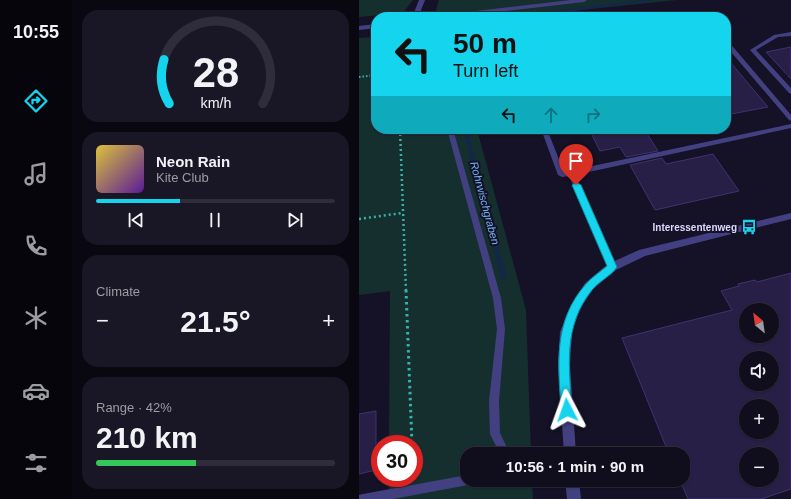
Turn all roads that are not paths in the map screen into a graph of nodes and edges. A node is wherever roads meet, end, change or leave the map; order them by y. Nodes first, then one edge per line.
1 (422, 0) edge
2 (584, 0) edge
3 (418, 12) edge
4 (484, 12) edge
5 (371, 27) edge
6 (359, 28) edge
7 (791, 34) edge
8 (731, 48) edge
9 (791, 92) edge
10 (791, 119) edge
11 (791, 126) edge
12 (451, 134) edge
13 (546, 134) edge
14 (571, 173) junction
15 (791, 216) edge
16 (612, 267) junction
17 (502, 447) edge
18 (570, 447) edge
19 (460, 481) edge
20 (573, 487) edge
21 (363, 499) edge
22 (574, 499) edge

1 - 3 lane
2 - 4 lane
5 - 6 lane
7 - 9 lane
8 - 10 lane
11 - 14 lane
12 - 17 lane
13 - 14 lane
14 - 16 lane
15 - 16 street
16 - 18 street
19 - 21 lane
20 - 22 street

